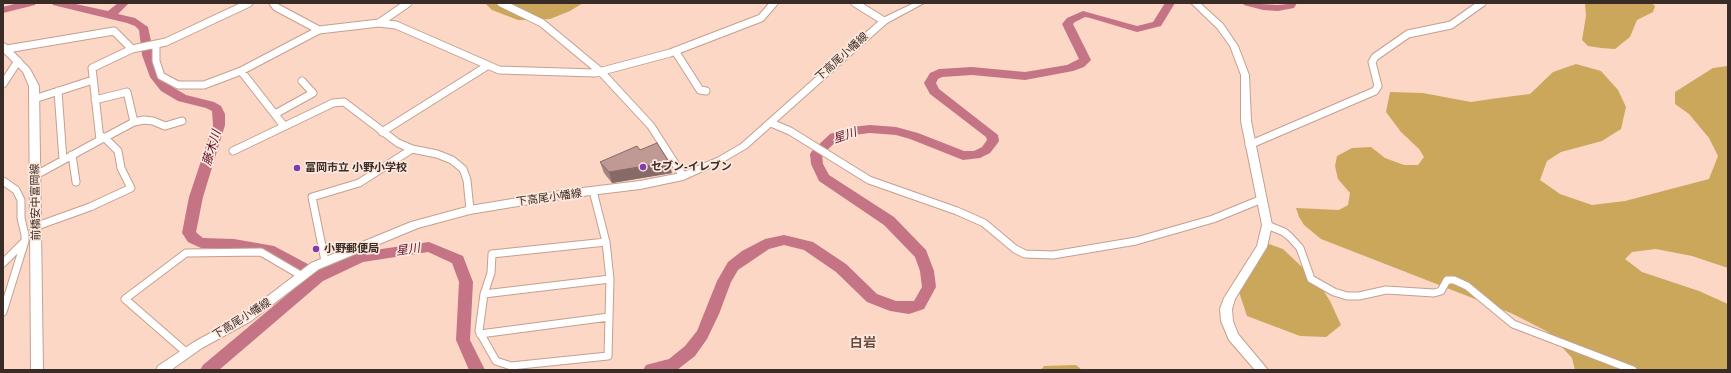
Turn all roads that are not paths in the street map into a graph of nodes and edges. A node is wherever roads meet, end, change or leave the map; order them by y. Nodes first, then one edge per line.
1 (249, 3) edge
2 (273, 3) edge
3 (408, 3) edge
4 (501, 3) edge
5 (774, 3) edge
6 (855, 3) edge
7 (920, 3) edge
8 (1482, 3) edge
9 (1198, 5) edge
10 (884, 21) junction
11 (379, 22) junction
12 (319, 30) junction
13 (155, 45) junction
14 (5, 47) edge
15 (132, 49) junction
16 (675, 51) junction
17 (18, 62) junction
18 (487, 66) junction
19 (241, 71) junction
20 (602, 72) junction
21 (93, 80) junction
22 (302, 81) dead end
23 (3, 84) edge
24 (58, 91) junction
25 (706, 91) dead end
26 (34, 99) junction
27 (96, 100) junction
28 (275, 114) junction
29 (182, 121) dead end
30 (134, 122) junction
31 (771, 123) junction
32 (284, 126) junction
33 (382, 132) junction
34 (102, 138) junction
35 (1249, 145) junction
36 (412, 149) junction
37 (233, 151) dead end
38 (72, 155) junction
39 (63, 160) junction
40 (36, 175) junction
41 (683, 176) junction
42 (3, 181) edge
43 (76, 182) dead end
44 (594, 191) junction
45 (1262, 199) junction
46 (470, 210) junction
47 (1267, 225) junction
48 (33, 235) junction
49 (606, 242) junction
50 (325, 261) junction
51 (3, 263) edge
52 (304, 275) junction
53 (610, 279) junction
54 (484, 294) junction
55 (3, 312) edge
56 (609, 317) junction
57 (480, 334) junction
58 (187, 353) junction
59 (37, 370) edge
60 (162, 370) edge
61 (1262, 370) edge
62 (1633, 370) edge

1 - 13 street
2 - 12 street
3 - 11 street
4 - 20 street
5 - 16 street
6 - 10 street
7 - 10 main road, 下高尾小幡線
8 - 35 street
9 - 35 main road
10 - 31 main road, 下高尾小幡線
11 - 12 street
11 - 18 street
12 - 19 street
13 - 15 street
13 - 19 street
14 - 15 street
14 - 17 main road, 前橋安中富岡線
15 - 21 street
16 - 20 street
16 - 25 street
17 - 23 street
17 - 26 main road, 前橋安中富岡線
18 - 20 street
18 - 33 street
19 - 28 street
20 - 41 street
21 - 24 street
21 - 27 street
22 - 28 street
24 - 26 street
24 - 39 street
26 - 40 main road, 前橋安中富岡線
27 - 30 street
27 - 34 street
28 - 32 street
29 - 30 street
30 - 34 street
31 - 41 main road, 下高尾小幡線
31 - 45 street
32 - 33 street
32 - 37 street
33 - 36 street
34 - 38 street
34 - 48 street
35 - 45 main road
36 - 46 street
36 - 50 street
38 - 39 street
38 - 43 street
39 - 40 street
40 - 48 main road, 前橋安中富岡線
41 - 44 main road, 下高尾小幡線
42 - 48 street
44 - 46 main road, 下高尾小幡線
44 - 49 street
45 - 47 main road
46 - 50 main road, 下高尾小幡線
47 - 61 main road
47 - 62 street
48 - 51 street
48 - 55 street
48 - 59 main road, 前橋安中富岡線
49 - 53 street
49 - 54 street
50 - 52 main road, 下高尾小幡線
52 - 58 main road, 下高尾小幡線
52 - 58 street
53 - 54 street
53 - 56 street
54 - 57 street
56 - 57 street
56 - 57 street
58 - 60 main road, 下高尾小幡線

